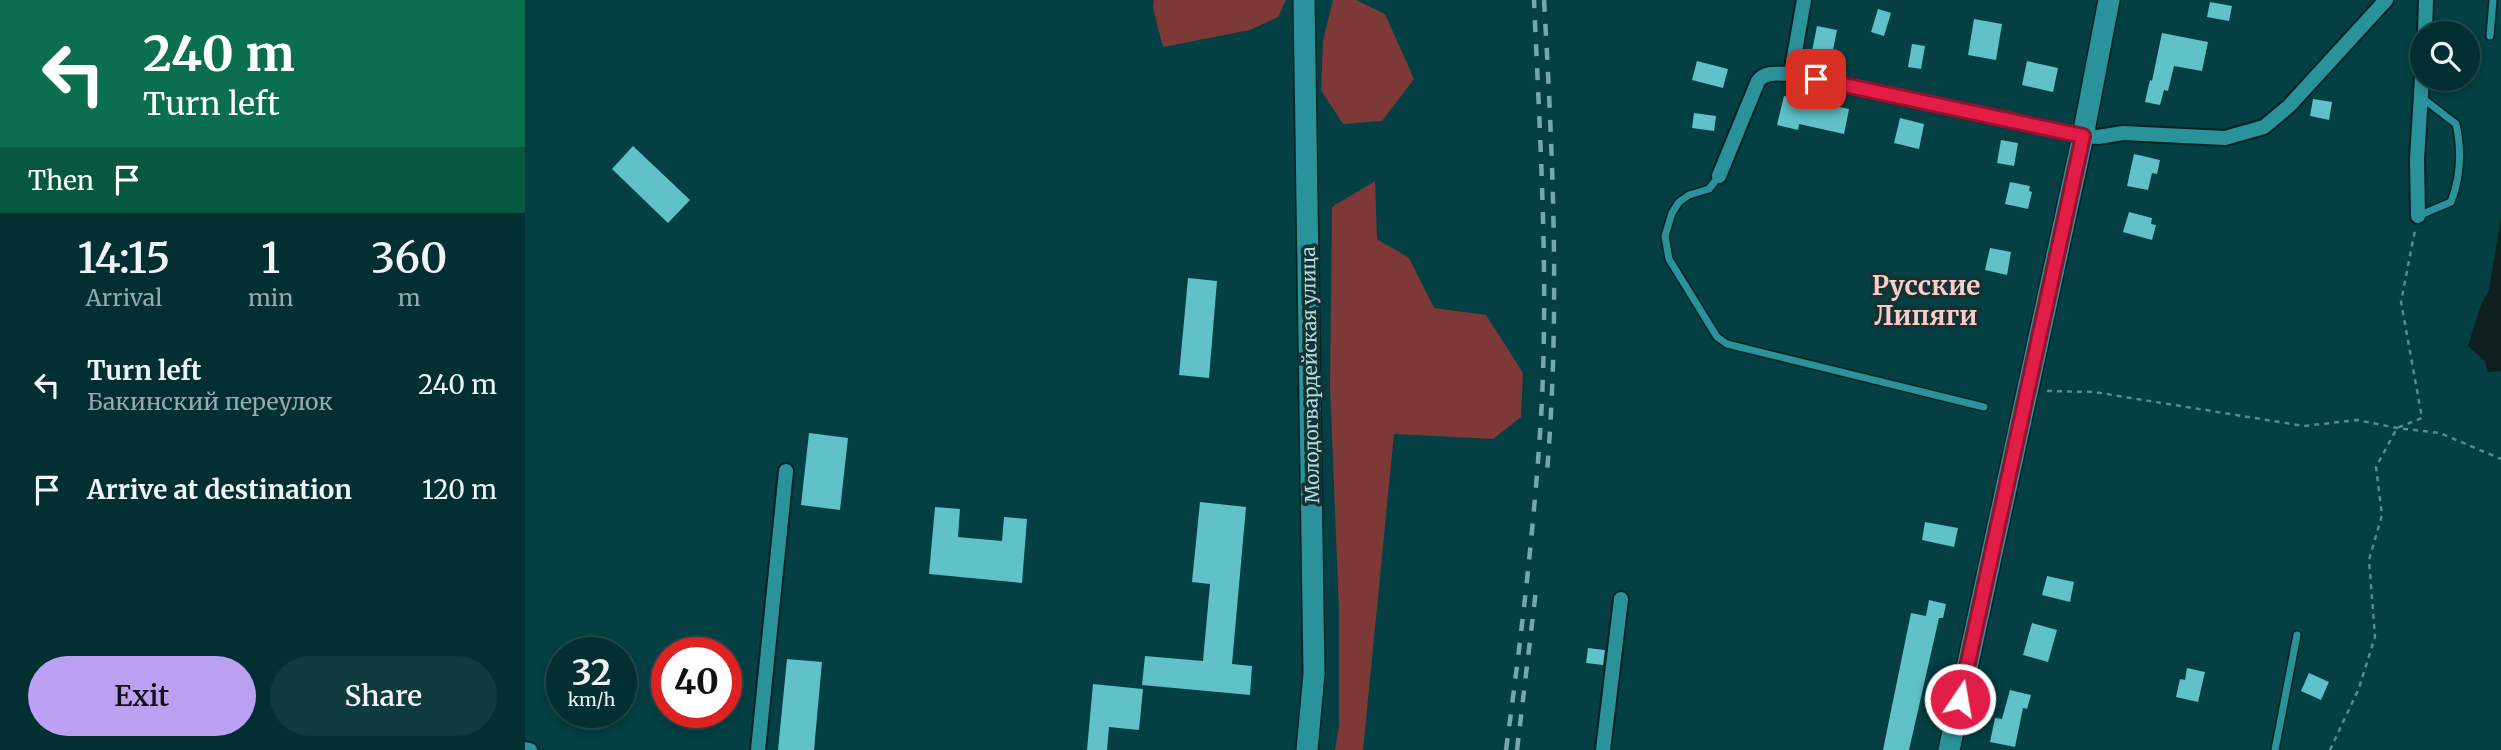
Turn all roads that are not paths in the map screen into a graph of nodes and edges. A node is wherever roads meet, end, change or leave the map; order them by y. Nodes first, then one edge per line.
1 (1304, 0) edge
2 (1804, 0) edge
3 (2109, 0) edge
4 (2386, 0) edge
5 (2427, 0) edge
6 (2493, 0) edge
7 (2426, 21) edge
8 (2490, 36) dead end
9 (1791, 74) junction
10 (2421, 91) edge
11 (2421, 97) junction
12 (2083, 136) junction
13 (1719, 176) joint
14 (2418, 216) joint
15 (1984, 407) dead end
16 (786, 471) dead end
17 (1621, 599) dead end
18 (2297, 635) dead end
19 (525, 749) edge
20 (530, 750) edge
21 (758, 750) edge
22 (1307, 750) edge
23 (1603, 750) edge
24 (1949, 750) edge
25 (2275, 750) edge

1 - 22 street, Молодогвардейская улица
2 - 9 street
3 - 12 street
4 - 12 street
5 - 7 street
6 - 8 lane
9 - 12 street
9 - 13 street
10 - 11 street
11 - 14 street
11 - 14 lane
12 - 24 street
13 - 15 lane
16 - 21 street
17 - 23 street
18 - 25 lane
19 - 20 street

